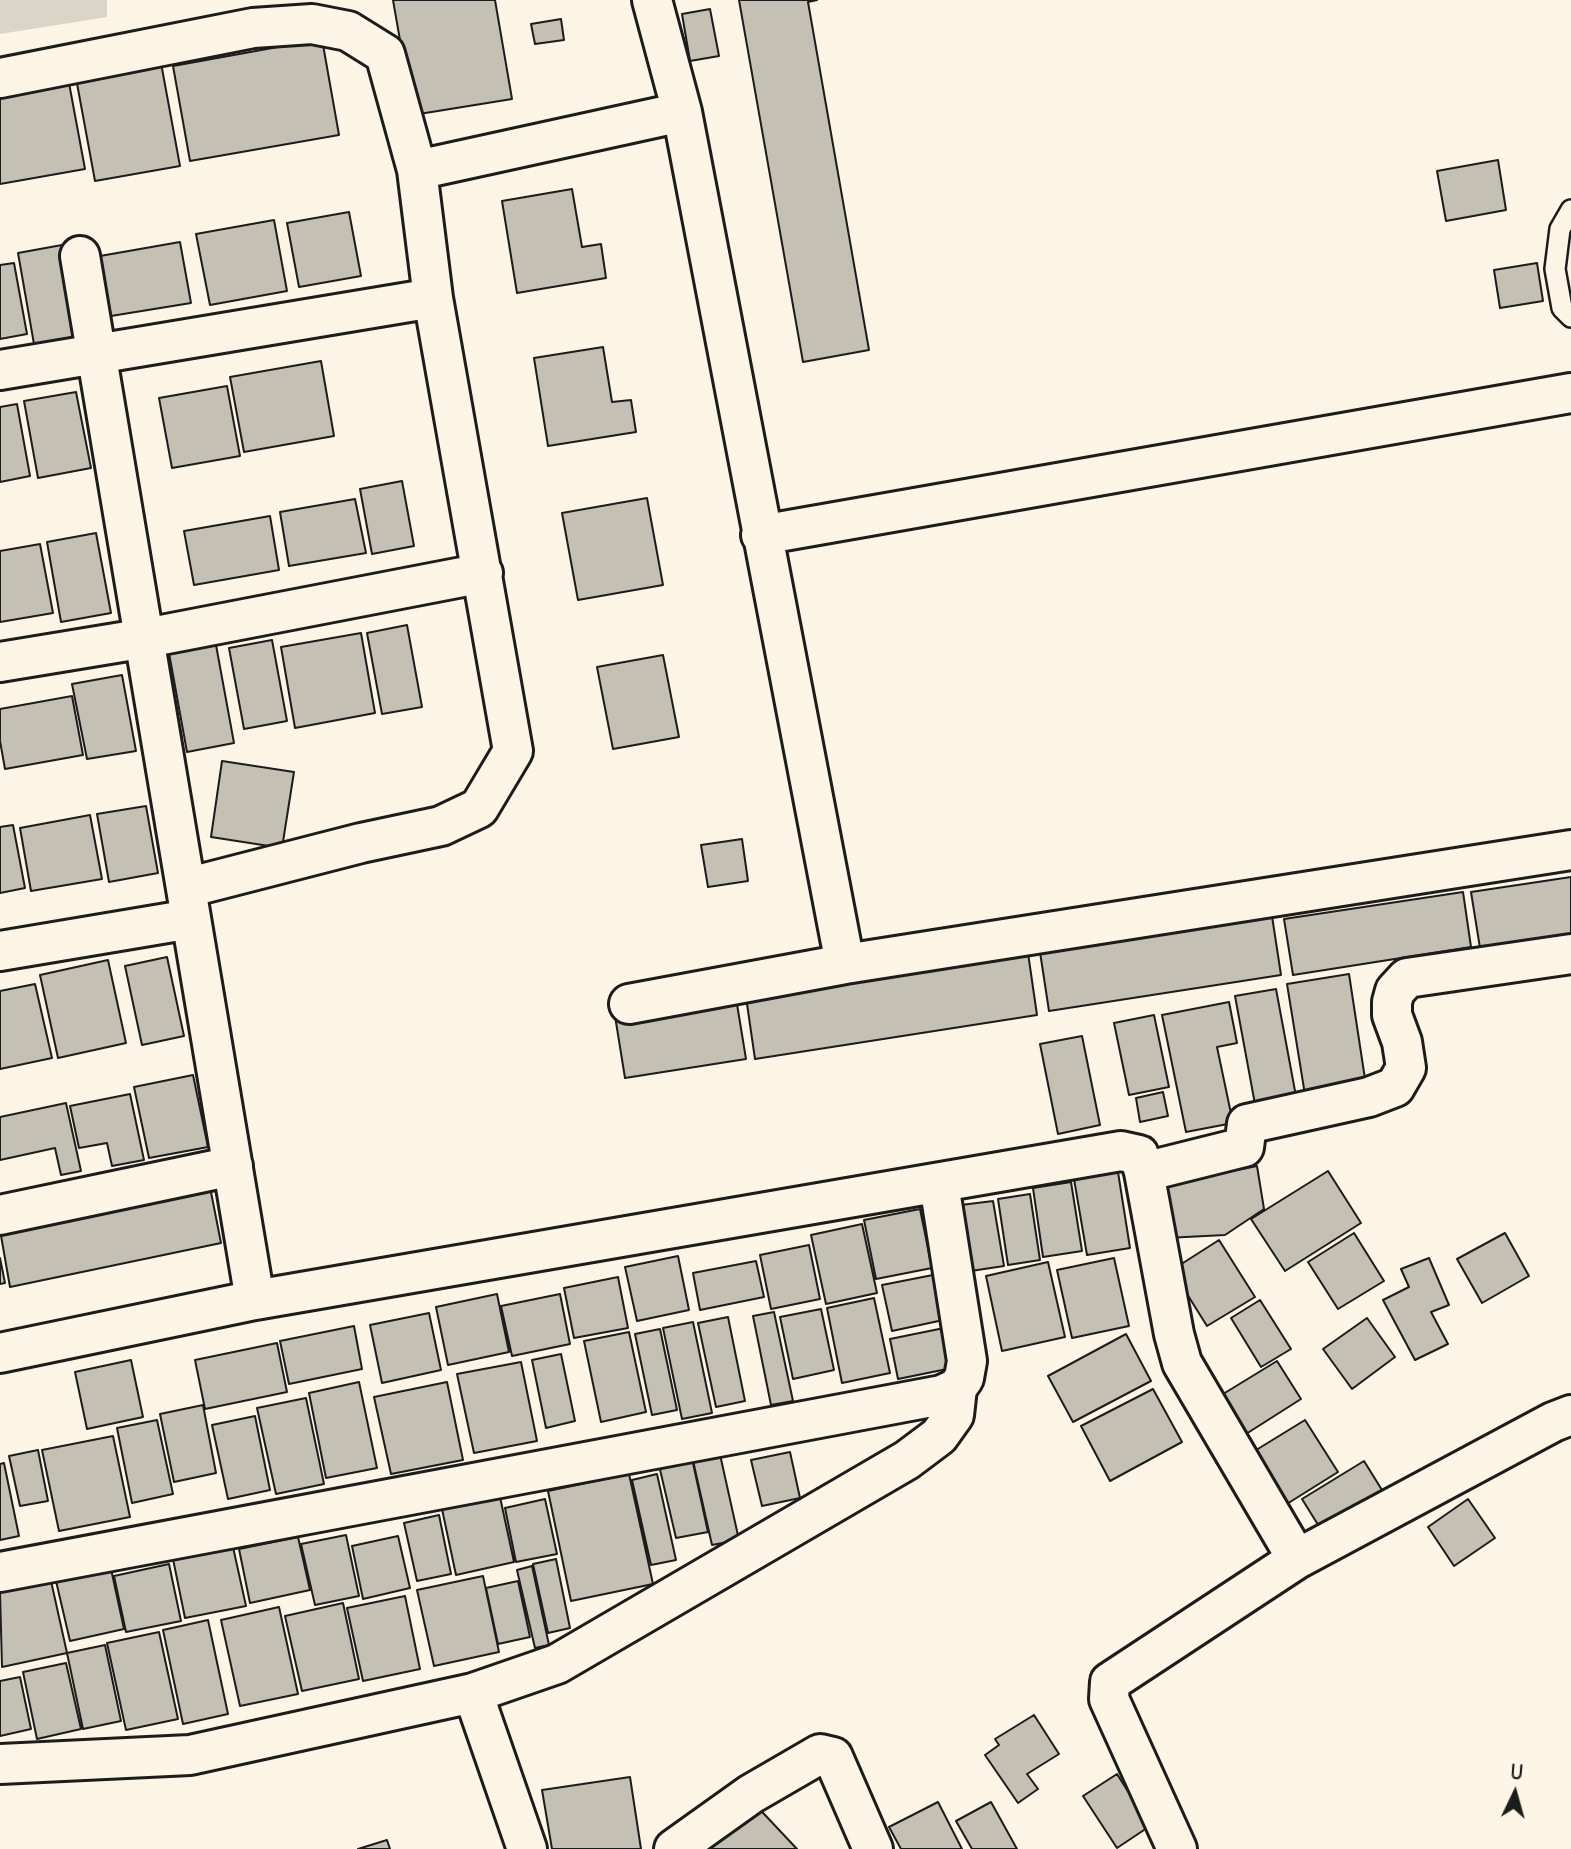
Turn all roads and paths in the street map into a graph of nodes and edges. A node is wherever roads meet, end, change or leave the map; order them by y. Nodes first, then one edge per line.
1 (652, 0) edge
2 (0, 78) edge
3 (682, 112) junction
4 (417, 170) junction
5 (1571, 211) edge
6 (80, 256) dead end
7 (433, 299) junction
8 (1571, 317) edge
9 (97, 355) junction
10 (0, 370) edge
11 (1571, 393) edge
12 (761, 535) junction
13 (483, 573) junction
14 (146, 638) junction
15 (0, 662) edge
16 (1571, 850) edge
17 (189, 904) junction
18 (0, 951) edge
19 (1571, 954) edge
20 (845, 964) junction
21 (629, 1004) dead end
22 (233, 1166) junction
23 (1144, 1172) junction
24 (939, 1184) junction
25 (0, 1216) edge
26 (255, 1300) junction
27 (0, 1353) edge
28 (957, 1388) junction
29 (1571, 1415) edge
30 (1297, 1559) junction
31 (0, 1572) edge
32 (472, 1693) junction
33 (0, 1764) edge
34 (527, 1849) edge
35 (674, 1849) edge
36 (873, 1849) edge
37 (1178, 1849) edge

1 - 3 street
2 - 4 street
3 - 4 street
3 - 12 street
4 - 7 street
5 - 8 lane
6 - 9 street
7 - 9 street
7 - 13 street
9 - 10 street
9 - 14 street
11 - 12 street
12 - 20 street
13 - 14 street
13 - 17 street
14 - 15 street
14 - 17 street
16 - 20 street
17 - 18 street
17 - 22 street
19 - 23 street
20 - 21 street
22 - 25 street
22 - 26 street
23 - 24 street
23 - 30 street
24 - 26 street
24 - 28 street
26 - 27 street
28 - 31 street
28 - 32 street
29 - 30 street
30 - 37 street
32 - 33 street
32 - 34 street
35 - 36 street

